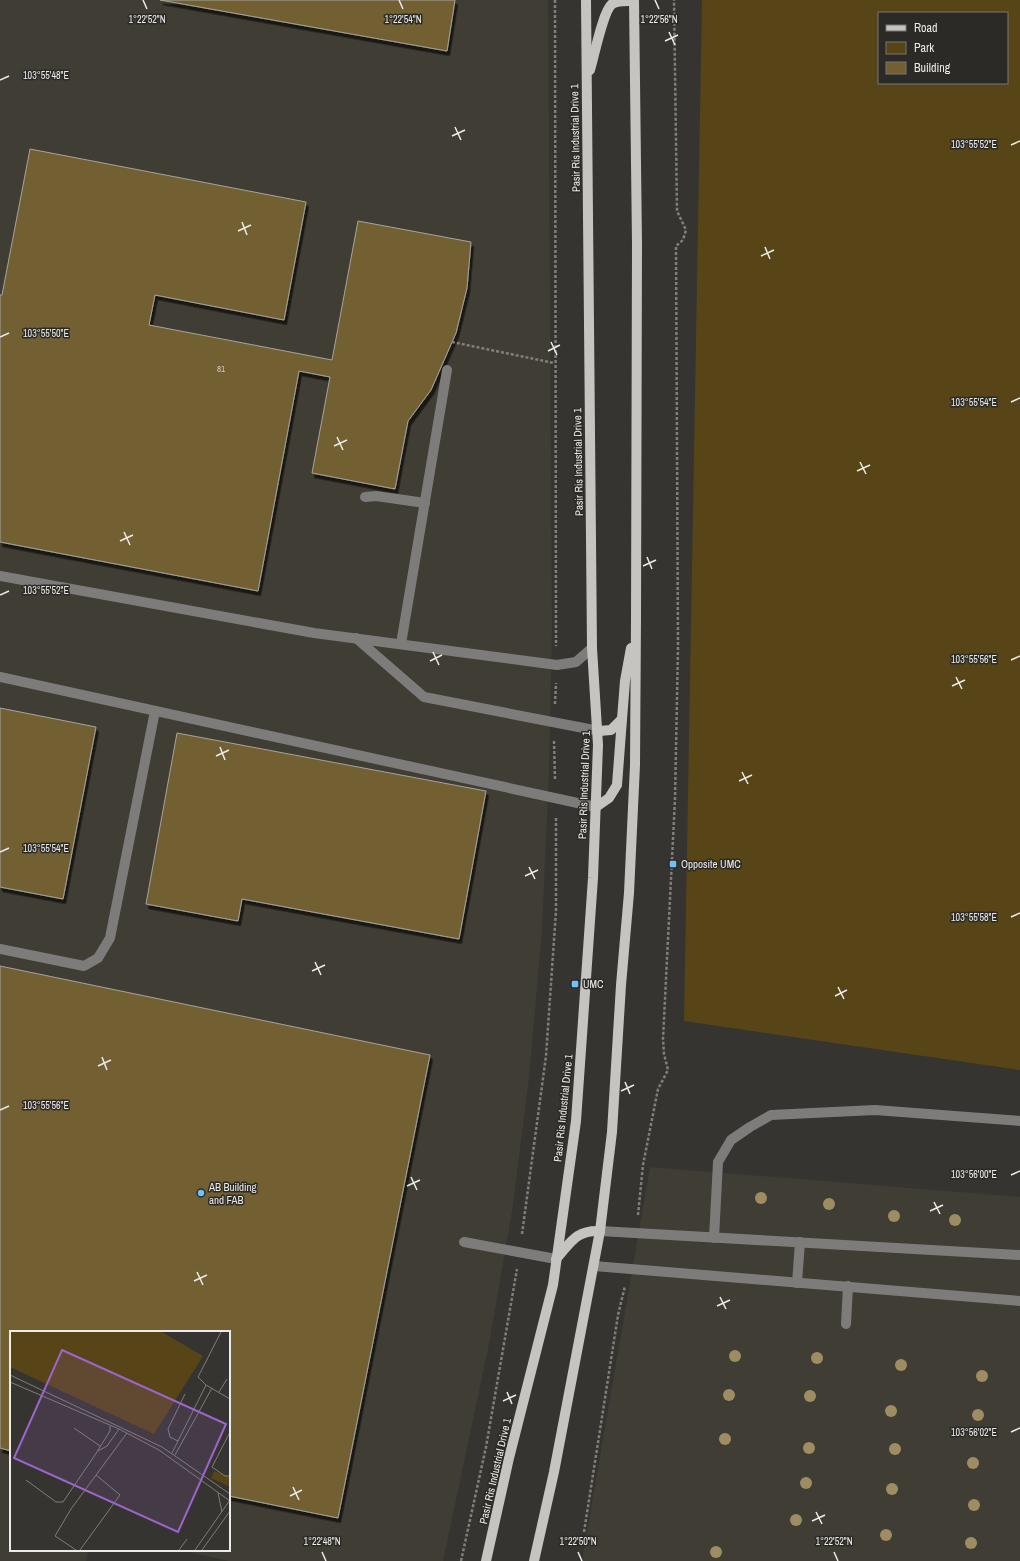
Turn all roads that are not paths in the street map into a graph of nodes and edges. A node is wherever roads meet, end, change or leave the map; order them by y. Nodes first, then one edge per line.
1 (586, 0) edge
2 (634, 0) edge
3 (586, 83) junction
4 (447, 370) dead end
5 (365, 497) dead end
6 (425, 503) junction
7 (0, 576) edge
8 (636, 620) junction
9 (356, 638) junction
10 (401, 644) junction
11 (592, 648) junction
12 (0, 677) edge
13 (156, 711) junction
14 (622, 719) junction
15 (599, 731) junction
16 (596, 807) junction
17 (0, 949) edge
18 (1020, 1121) edge
19 (600, 1231) junction
20 (714, 1238) junction
21 (464, 1242) dead end
22 (800, 1242) junction
23 (1020, 1255) edge
24 (556, 1259) junction
25 (594, 1266) junction
26 (797, 1283) junction
27 (848, 1286) junction
28 (1020, 1301) edge
29 (846, 1324) dead end
30 (486, 1561) edge
31 (534, 1561) edge

1 - 3 main road, Pasir Ris Industrial Drive 1
2 - 3 main road
2 - 8 main road
3 - 11 main road, Pasir Ris Industrial Drive 1
4 - 6 lane
5 - 6 lane
6 - 10 lane
7 - 9 lane
8 - 14 main road
8 - 19 main road
9 - 10 lane
9 - 15 lane
10 - 11 lane
11 - 15 main road, Pasir Ris Industrial Drive 1
12 - 13 lane
13 - 16 lane
13 - 17 lane
14 - 15 main road
14 - 16 main road
15 - 16 main road, Pasir Ris Industrial Drive 1
16 - 24 main road, Pasir Ris Industrial Drive 1
18 - 20 lane
19 - 20 lane
19 - 24 main road
19 - 25 main road
20 - 22 lane
21 - 24 lane
22 - 23 lane
22 - 26 lane
24 - 30 main road, Pasir Ris Industrial Drive 1
25 - 26 lane
25 - 31 main road
26 - 27 lane
27 - 28 lane
27 - 29 lane

